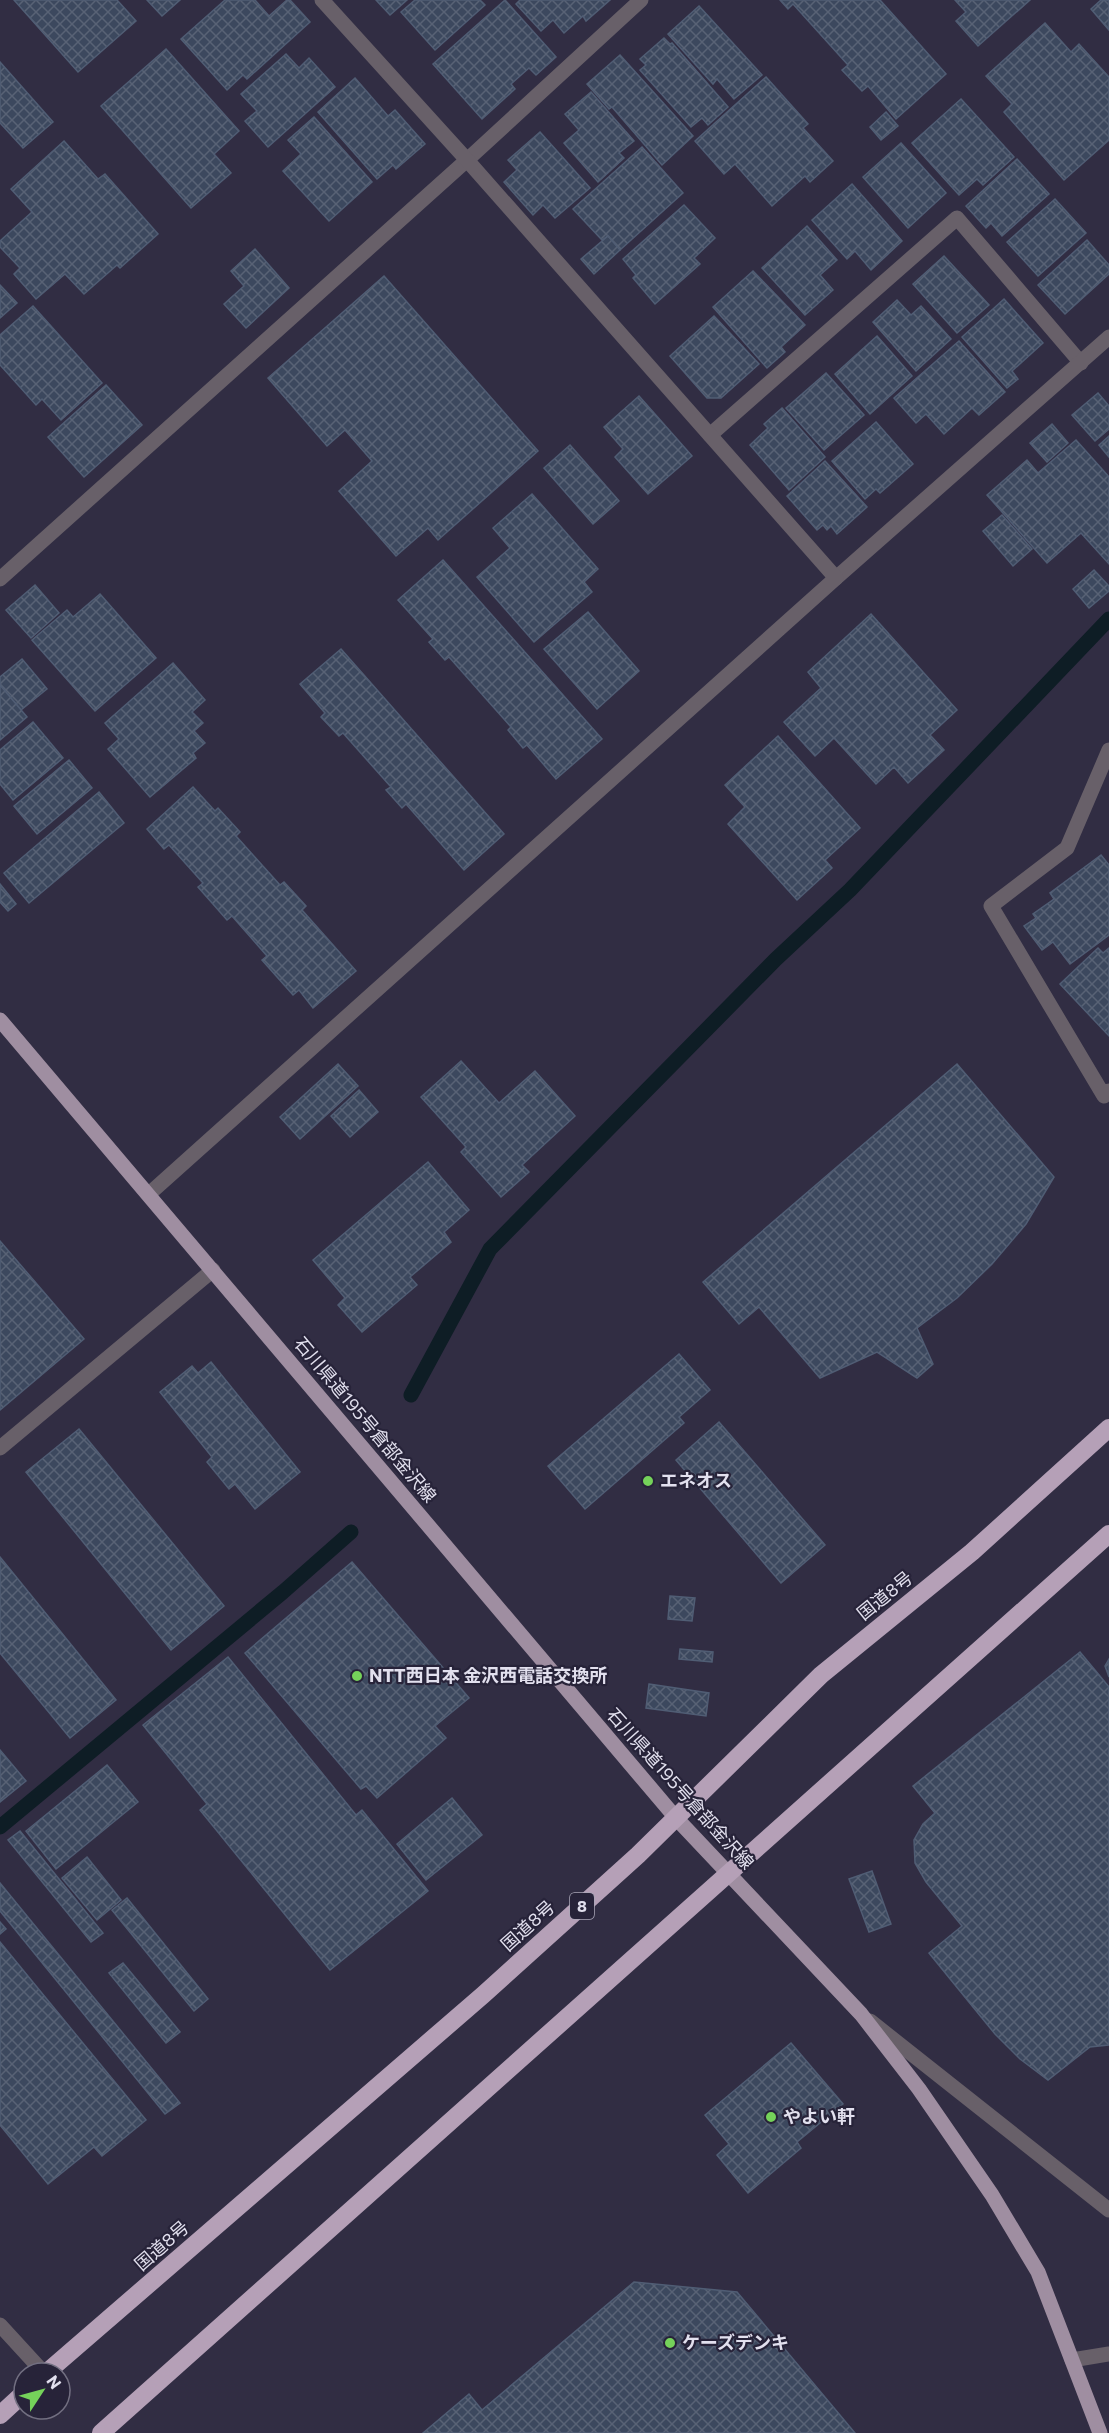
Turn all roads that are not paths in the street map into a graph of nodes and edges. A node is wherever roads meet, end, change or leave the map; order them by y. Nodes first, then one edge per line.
1 (322, 0) edge
2 (641, 0) edge
3 (467, 160) junction
4 (1109, 337) edge
5 (1081, 363) junction
6 (710, 435) junction
7 (836, 578) junction
8 (0, 579) edge
9 (1109, 750) edge
10 (0, 1020) edge
11 (1109, 1091) edge
12 (149, 1194) junction
13 (213, 1270) junction
14 (1109, 1428) edge
15 (0, 1448) edge
16 (1109, 1534) edge
17 (676, 1818) junction
18 (729, 1874) junction
19 (861, 2014) junction
20 (1109, 2210) edge
21 (0, 2325) edge
22 (1109, 2354) edge
23 (1072, 2360) junction
24 (34, 2361) edge
25 (59, 2361) edge
26 (12, 2404) edge
27 (0, 2415) edge
28 (101, 2433) edge
29 (1100, 2433) edge

1 - 3 street
2 - 3 street
3 - 6 street
3 - 8 street
4 - 5 street
5 - 6 street
5 - 7 street
6 - 7 street
7 - 12 street
9 - 11 street
10 - 12 main road, 石川県道195号倉部金沢線
12 - 13 main road, 石川県道195号倉部金沢線
13 - 15 street
13 - 17 main road, 石川県道195号倉部金沢線
14 - 17 highway, 国道8号 / 8
16 - 18 highway
17 - 18 main road, 石川県道195号倉部金沢線
17 - 25 highway, 国道8号 / 8
18 - 19 main road, 石川県道195号倉部金沢線
18 - 28 highway
19 - 20 street
19 - 23 main road, 石川県道195号倉部金沢線
21 - 24 street
22 - 23 street
23 - 29 main road, 石川県道195号倉部金沢線
26 - 27 highway

